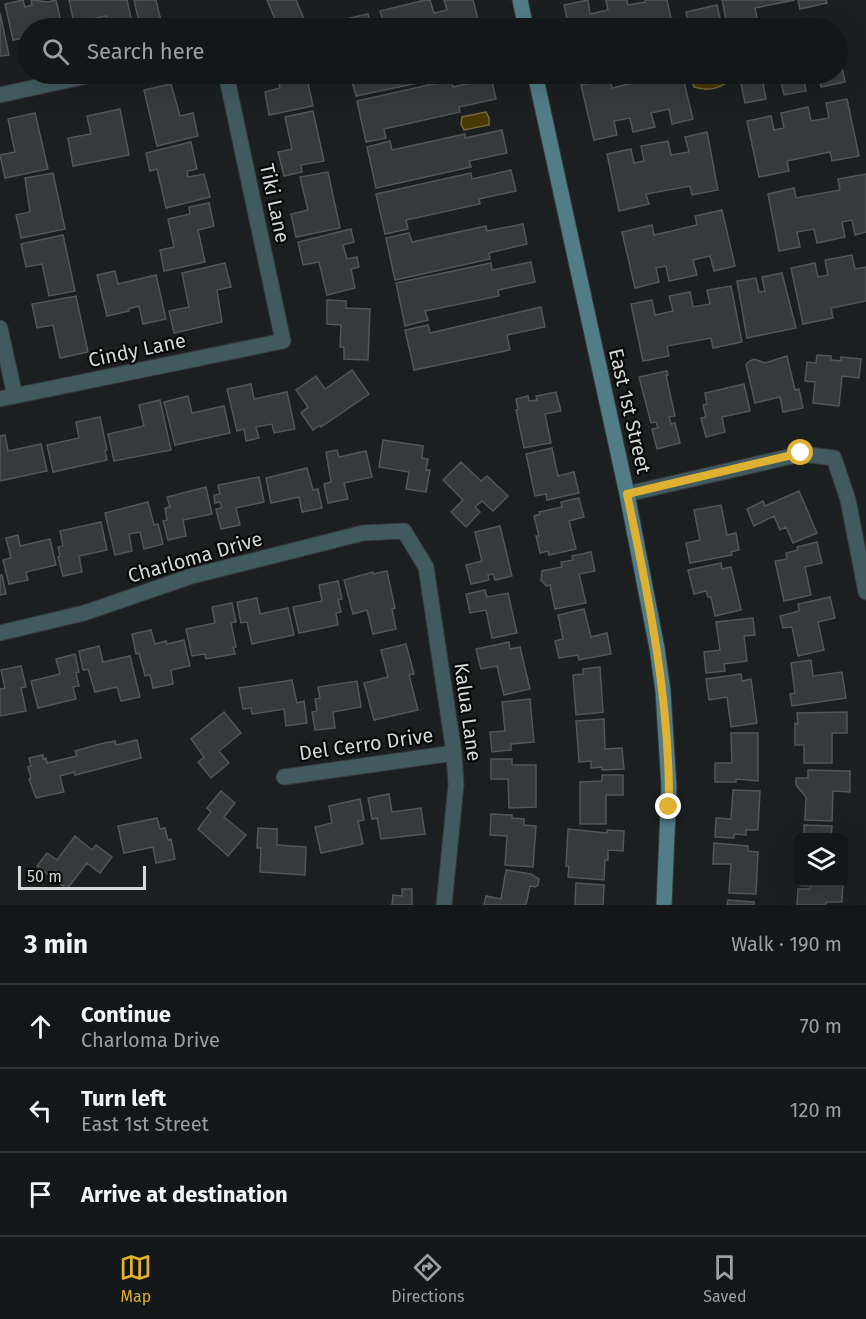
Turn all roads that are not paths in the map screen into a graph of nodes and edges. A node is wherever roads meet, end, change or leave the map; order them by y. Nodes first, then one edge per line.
1 (520, 0) edge
2 (524, 18) edge
3 (50, 84) edge
4 (228, 84) edge
5 (537, 84) edge
6 (0, 95) edge
7 (0, 328) edge
8 (284, 341) joint
9 (8, 398) edge
10 (627, 494) junction
11 (404, 531) joint
12 (866, 592) edge
13 (0, 633) edge
14 (454, 753) junction
15 (284, 777) dead end
16 (444, 905) edge
17 (664, 905) edge

1 - 2 main road
3 - 6 street
4 - 8 street, Tiki Lane
5 - 10 main road, East 1st Street
7 - 9 street
8 - 9 street, Cindy Lane
10 - 12 street
10 - 17 main road, East 1st Street
11 - 13 street, Charloma Drive
11 - 14 street, Kalua Lane
14 - 15 street, Del Cerro Drive
14 - 16 street, Kalua Lane

